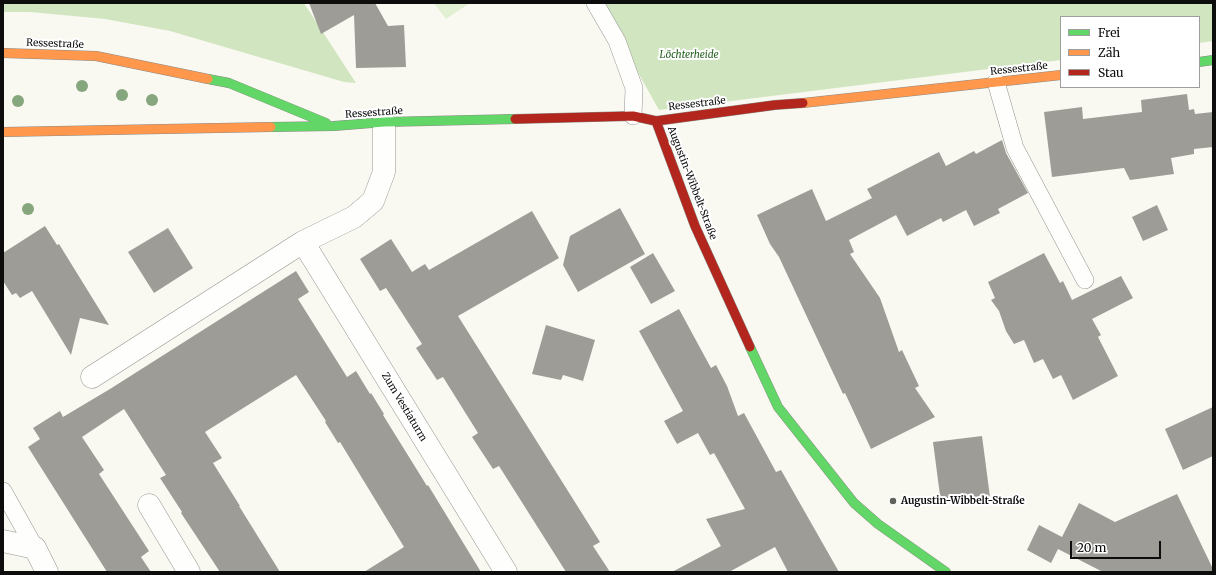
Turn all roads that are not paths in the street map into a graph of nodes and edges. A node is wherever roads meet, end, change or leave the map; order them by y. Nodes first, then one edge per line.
1 (595, 3) edge
2 (3, 52) edge
3 (1213, 60) edge
4 (1200, 62) edge
5 (1060, 75) edge
6 (996, 82) junction
7 (633, 116) junction
8 (656, 121) junction
9 (384, 122) junction
10 (334, 126) junction
11 (3, 132) edge
12 (303, 242) junction
13 (1085, 280) dead end
14 (92, 377) dead end
15 (3, 491) edge
16 (149, 505) dead end
17 (3, 541) edge
18 (35, 548) junction
19 (47, 572) edge
20 (189, 572) edge
21 (506, 572) edge
22 (946, 572) edge

1 - 7 lane
2 - 10 main road, Ressestraße
3 - 4 main road
5 - 6 main road, Ressestraße
6 - 8 main road, Ressestraße
6 - 13 lane
7 - 8 main road, Ressestraße
7 - 9 main road, Ressestraße
8 - 22 main road, Augustin-Wibbelt-Straße
9 - 10 main road, Ressestraße
9 - 12 street
10 - 11 main road, Ressestraße
12 - 14 street
12 - 21 street, Zum Vestiaturm
15 - 18 lane
16 - 20 street
17 - 18 street
18 - 19 street

